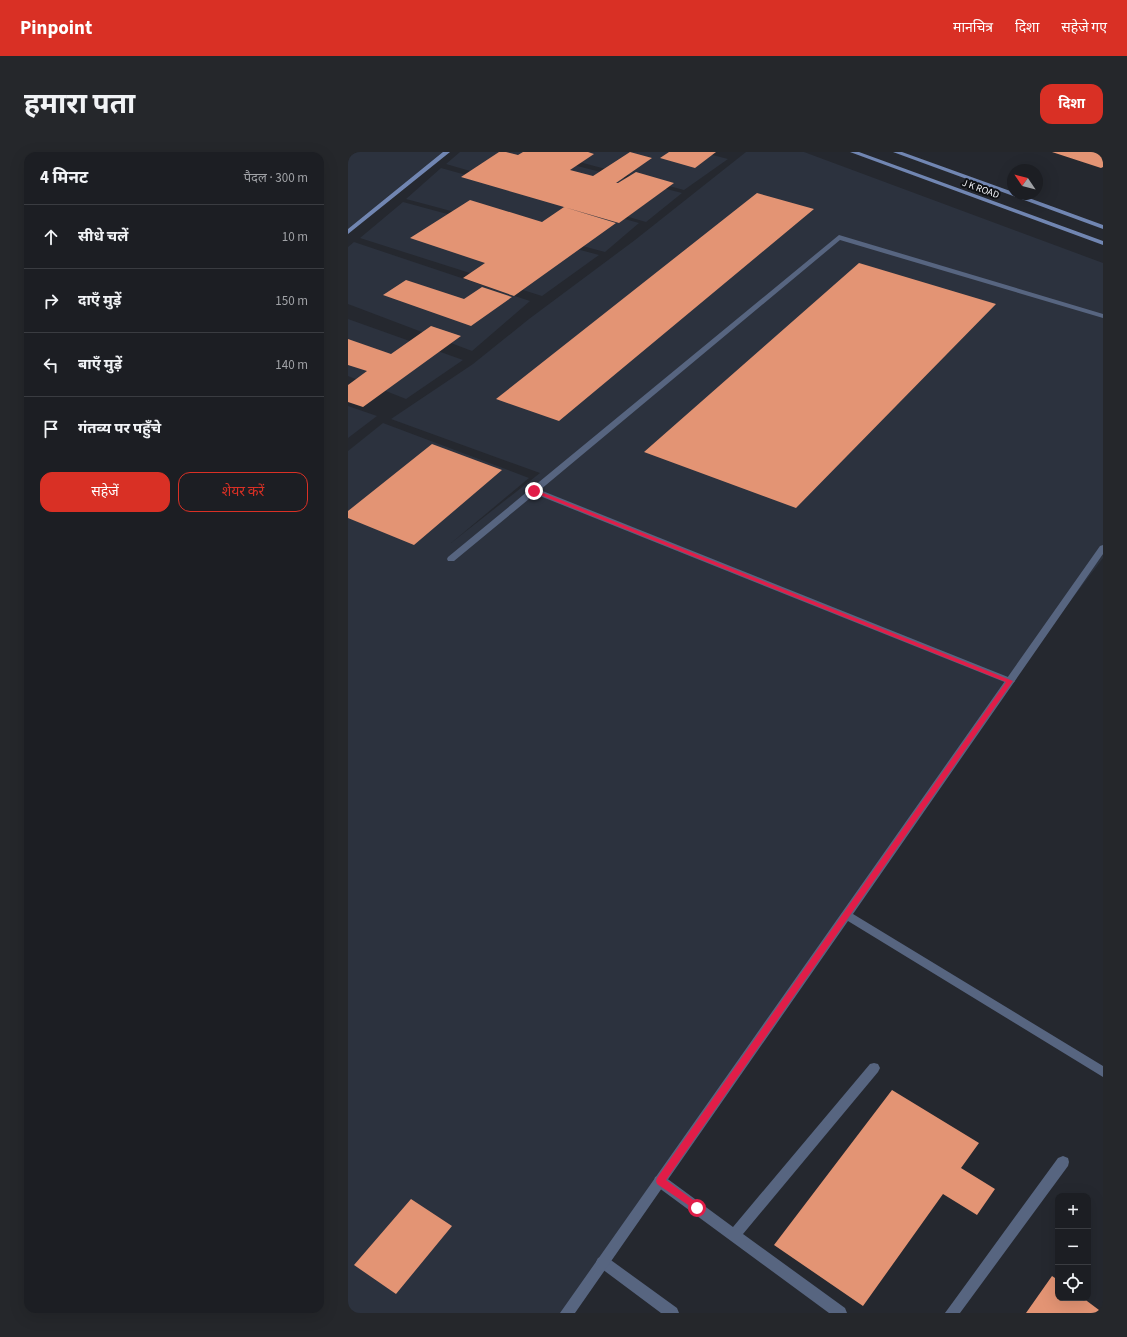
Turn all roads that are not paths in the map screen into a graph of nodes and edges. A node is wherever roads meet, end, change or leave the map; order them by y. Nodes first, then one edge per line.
1 (447, 152) edge
2 (853, 152) edge
3 (896, 152) edge
4 (1103, 227) edge
5 (348, 232) edge
6 (1103, 243) edge
7 (1103, 316) edge
8 (534, 491) junction
9 (1103, 548) edge
10 (451, 559) dead end
11 (1010, 681) junction
12 (846, 915) junction
13 (874, 1068) dead end
14 (1103, 1072) edge
15 (1063, 1162) dead end
16 (660, 1181) junction
17 (734, 1235) junction
18 (603, 1262) junction
19 (567, 1313) edge
20 (672, 1313) edge
21 (840, 1313) edge
22 (952, 1313) edge

1 - 5 main road
2 - 6 main road, J K ROAD
3 - 4 main road, J K ROAD
7 - 8 street
8 - 10 street
8 - 11 street
9 - 11 street
11 - 12 street
12 - 14 street
12 - 16 street
13 - 17 street
15 - 22 street
16 - 17 street
16 - 18 street
17 - 21 street
18 - 19 street
18 - 20 street

